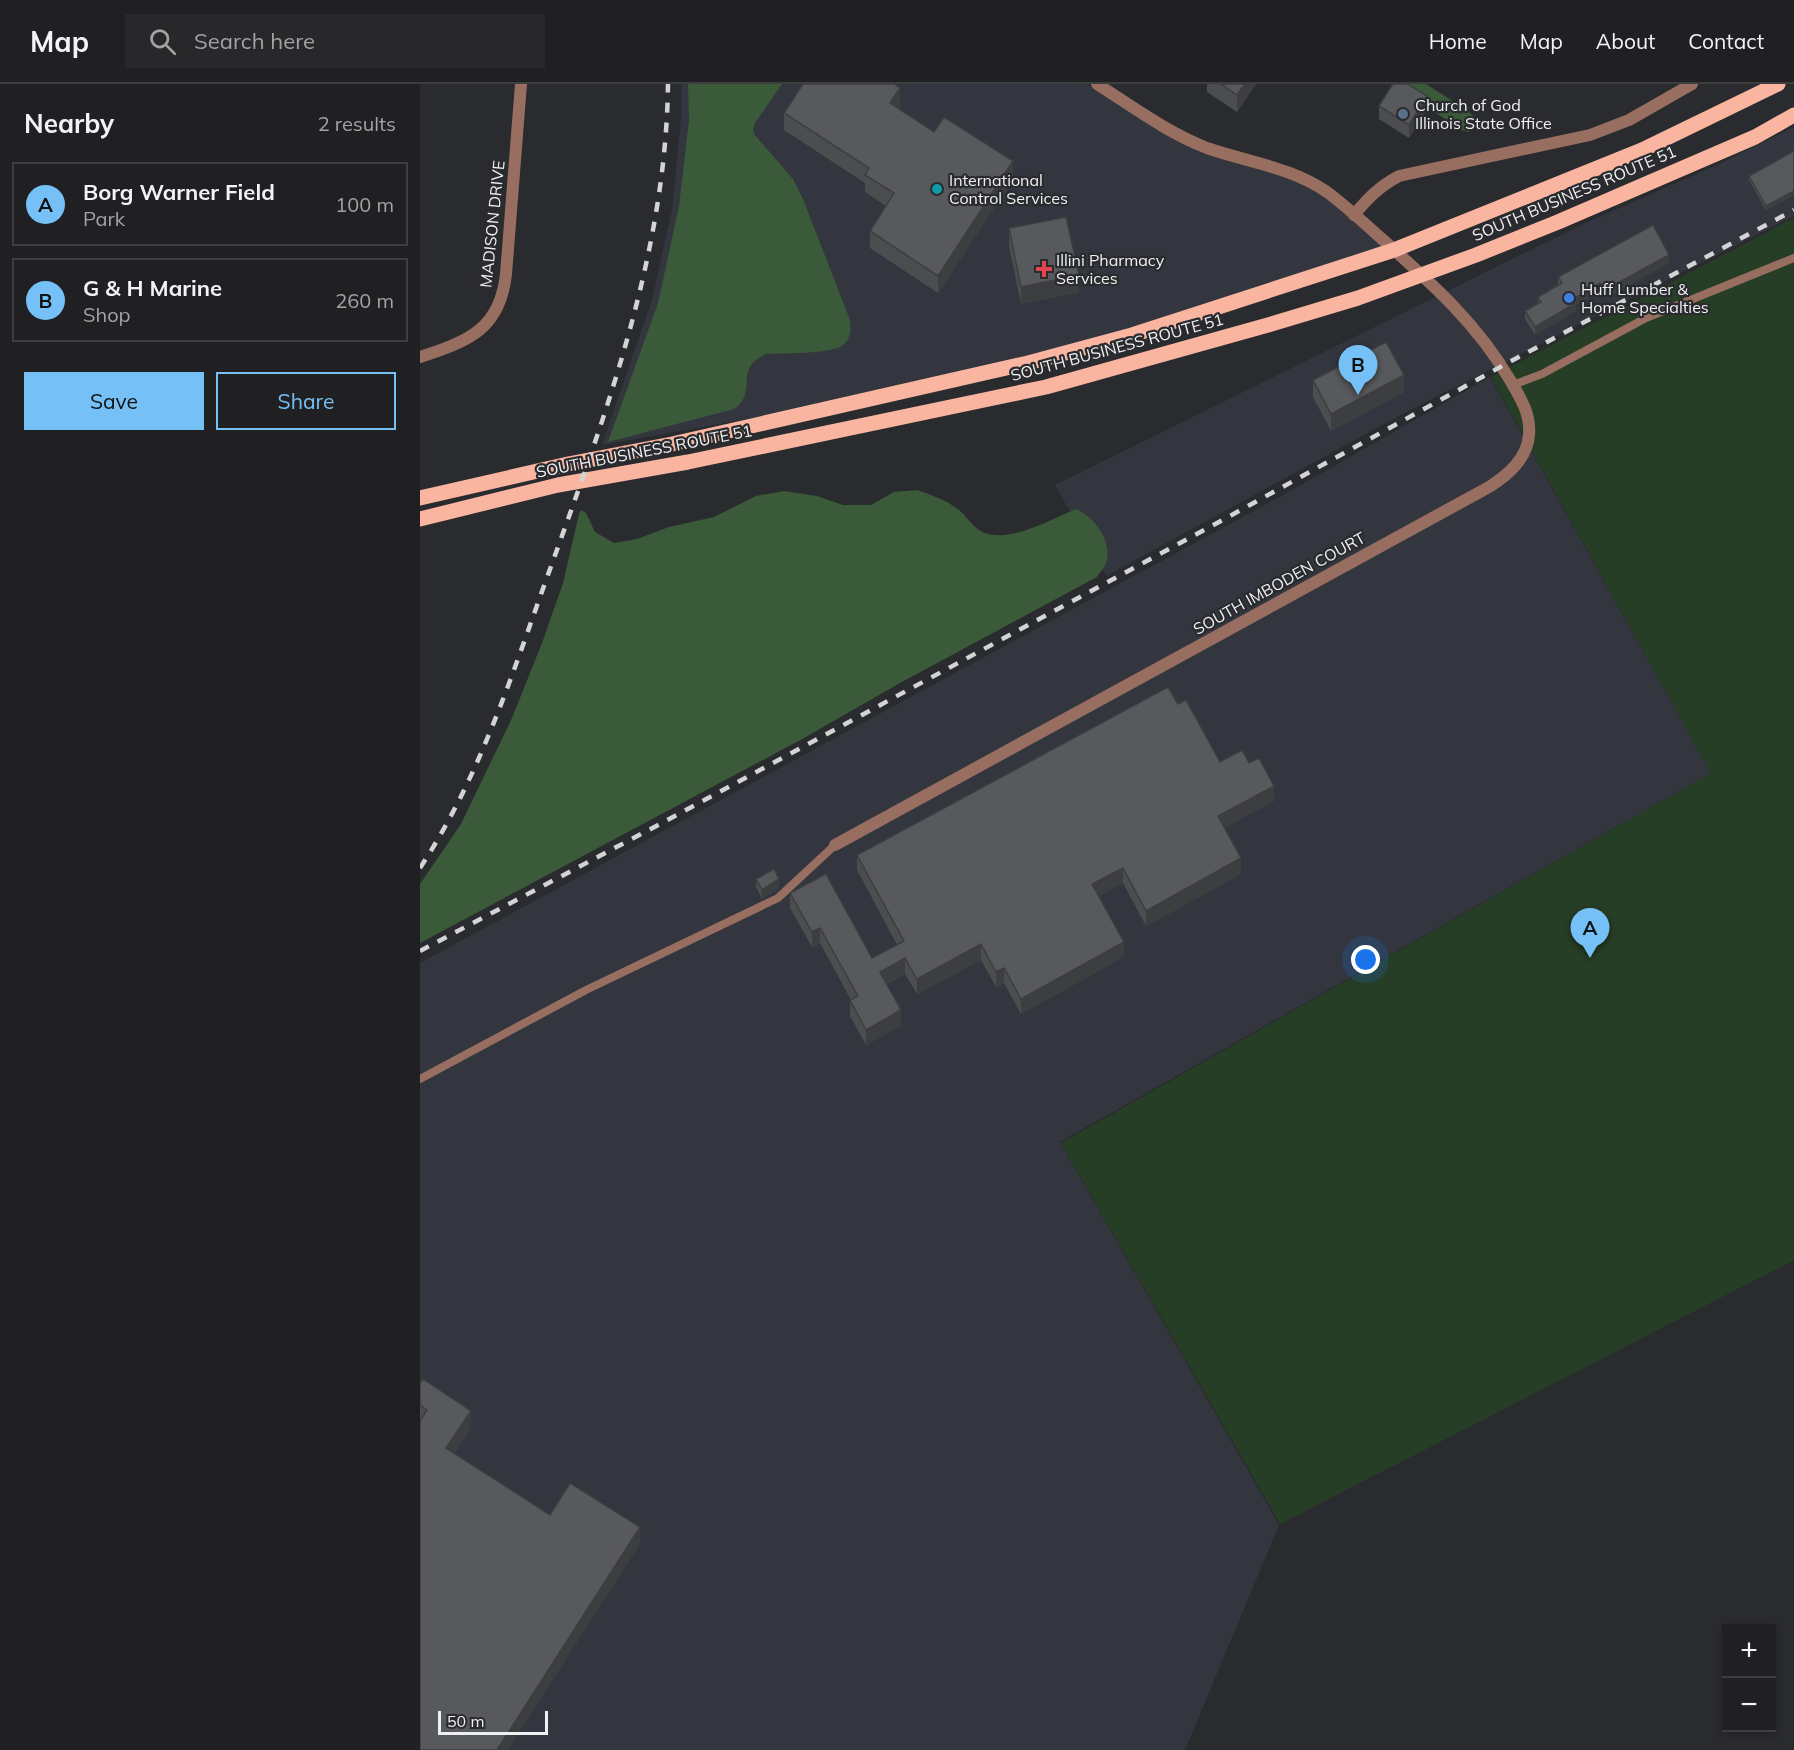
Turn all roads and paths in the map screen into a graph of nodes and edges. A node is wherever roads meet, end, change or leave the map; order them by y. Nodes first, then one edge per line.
1 (521, 84) edge
2 (1097, 84) edge
3 (1778, 84) edge
4 (1687, 85) edge
5 (1794, 115) edge
6 (1354, 215) junction
7 (1394, 249) junction
8 (1794, 258) edge
9 (1422, 274) junction
10 (420, 357) edge
11 (1513, 385) junction
12 (420, 498) edge
13 (420, 519) edge
14 (835, 845) joint
15 (420, 1079) edge

1 - 10 street, MADISON DRIVE
2 - 6 street, SOUTH IMBODEN COURT
3 - 7 main road, SOUTH BUSINESS ROUTE 51
4 - 6 street
5 - 9 main road, SOUTH BUSINESS ROUTE 51
6 - 7 street, SOUTH IMBODEN COURT
7 - 9 street, SOUTH IMBODEN COURT
7 - 12 main road, SOUTH BUSINESS ROUTE 51
8 - 11 lane
9 - 11 street, SOUTH IMBODEN COURT
9 - 13 main road, SOUTH BUSINESS ROUTE 51
11 - 14 street, SOUTH IMBODEN COURT
14 - 15 lane

